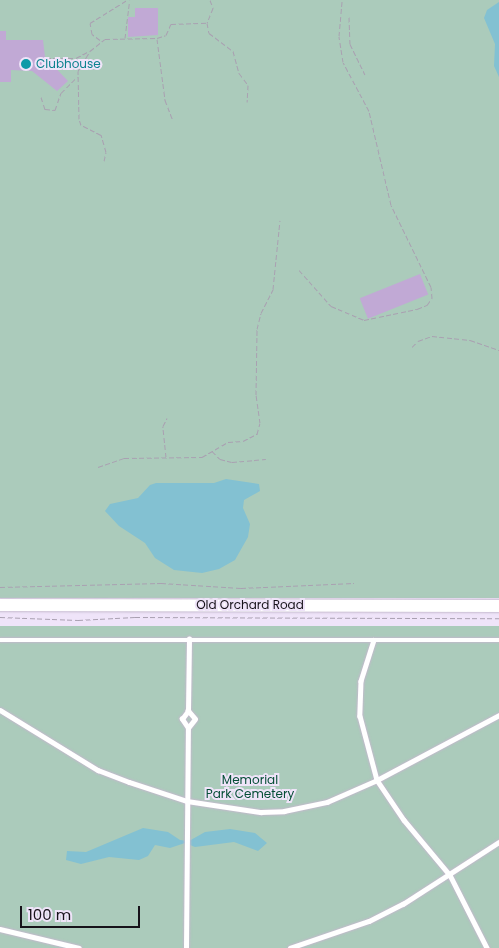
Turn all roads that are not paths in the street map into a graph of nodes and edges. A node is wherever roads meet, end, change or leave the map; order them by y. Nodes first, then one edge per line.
1 (0, 605) edge
2 (499, 606) edge
3 (0, 640) edge
4 (189, 640) junction
5 (374, 640) junction
6 (499, 640) edge
7 (0, 710) edge
8 (188, 711) junction
9 (499, 715) edge
10 (188, 728) junction
11 (377, 780) junction
12 (187, 801) junction
13 (499, 842) edge
14 (450, 875) junction
15 (0, 930) edge
16 (79, 948) edge
17 (186, 948) edge
18 (290, 948) edge
19 (487, 948) edge

1 - 2 main road, Old Orchard Road
3 - 4 lane
4 - 5 lane
4 - 8 lane
5 - 6 lane
5 - 11 lane
7 - 12 lane
8 - 10 lane
8 - 10 lane
9 - 11 lane
10 - 12 lane
11 - 12 lane
11 - 14 lane
12 - 17 lane
13 - 14 lane
14 - 18 lane
14 - 19 lane
15 - 16 lane

